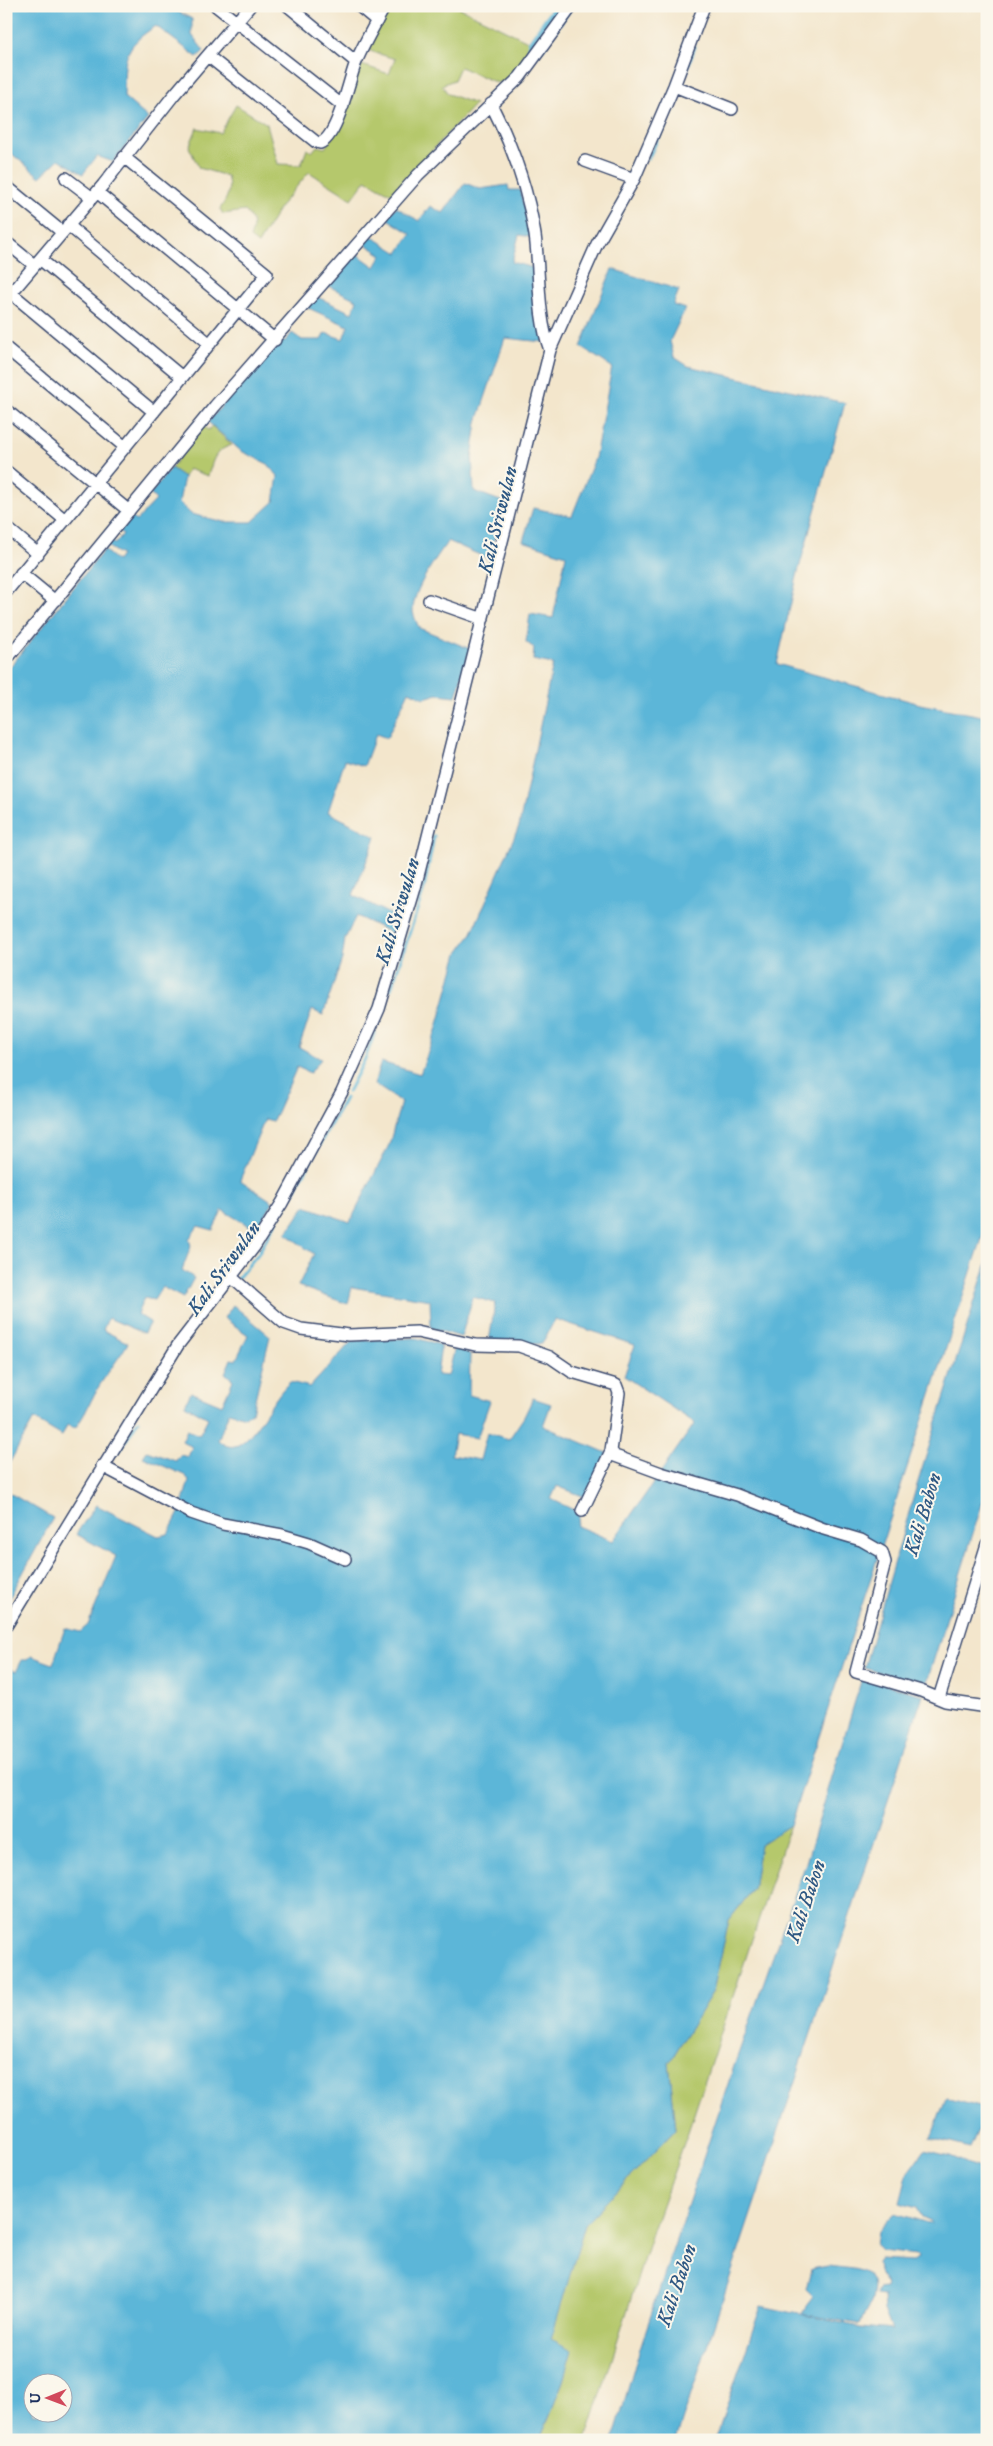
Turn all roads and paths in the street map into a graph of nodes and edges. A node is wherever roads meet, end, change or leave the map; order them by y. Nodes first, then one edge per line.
1 (216, 6) edge
2 (250, 6) edge
3 (288, 6) edge
4 (359, 6) edge
5 (385, 6) edge
6 (572, 6) edge
7 (704, 6) edge
8 (377, 20) junction
9 (237, 23) junction
10 (208, 56) junction
11 (356, 62) junction
12 (674, 86) junction
13 (491, 104) junction
14 (343, 106) junction
15 (732, 109) dead end
16 (124, 157) junction
17 (585, 161) dead end
18 (66, 178) dead end
19 (634, 179) junction
20 (6, 186) edge
21 (94, 195) junction
22 (65, 228) junction
23 (6, 242) edge
24 (37, 262) junction
25 (8, 297) edge
26 (238, 310) junction
27 (275, 340) junction
28 (210, 344) junction
29 (6, 348) edge
30 (550, 350) junction
31 (182, 377) junction
32 (6, 410) edge
33 (154, 412) junction
34 (125, 447) junction
35 (6, 471) edge
36 (95, 483) junction
37 (129, 511) junction
38 (65, 520) junction
39 (6, 527) edge
40 (38, 554) junction
41 (21, 573) junction
42 (8, 586) edge
43 (429, 600) dead end
44 (55, 601) junction
45 (483, 619) junction
46 (6, 660) edge
47 (230, 1276) junction
48 (611, 1451) junction
49 (102, 1466) junction
50 (582, 1511) dead end
51 (987, 1544) edge
52 (345, 1559) dead end
53 (6, 1626) edge
54 (939, 1698) junction
55 (987, 1706) edge

1 - 9 street
2 - 9 street
3 - 11 street
4 - 8 street
5 - 8 street
6 - 13 street
7 - 12 street
8 - 11 street
9 - 10 street
9 - 14 street
10 - 14 street
10 - 16 street
11 - 14 street
12 - 15 street
12 - 19 street
13 - 27 street
13 - 30 street
16 - 21 street
16 - 26 street
17 - 19 street
18 - 21 street
19 - 30 street
20 - 22 street
21 - 22 street
21 - 26 street
22 - 24 street
22 - 28 street
23 - 24 street
24 - 25 street
24 - 31 street
25 - 33 street
26 - 27 street
26 - 28 street
27 - 37 street
28 - 31 street
29 - 34 street
30 - 45 street
31 - 33 street
32 - 36 street
33 - 34 street
34 - 36 street
35 - 38 street
36 - 37 street
36 - 38 street
37 - 44 street
38 - 40 street
39 - 40 street
40 - 41 street
41 - 42 street
41 - 44 street
43 - 45 street
44 - 46 street
45 - 47 street
47 - 48 street
47 - 49 street
48 - 50 street
48 - 54 street
49 - 52 street
49 - 53 street
51 - 54 street
54 - 55 street

